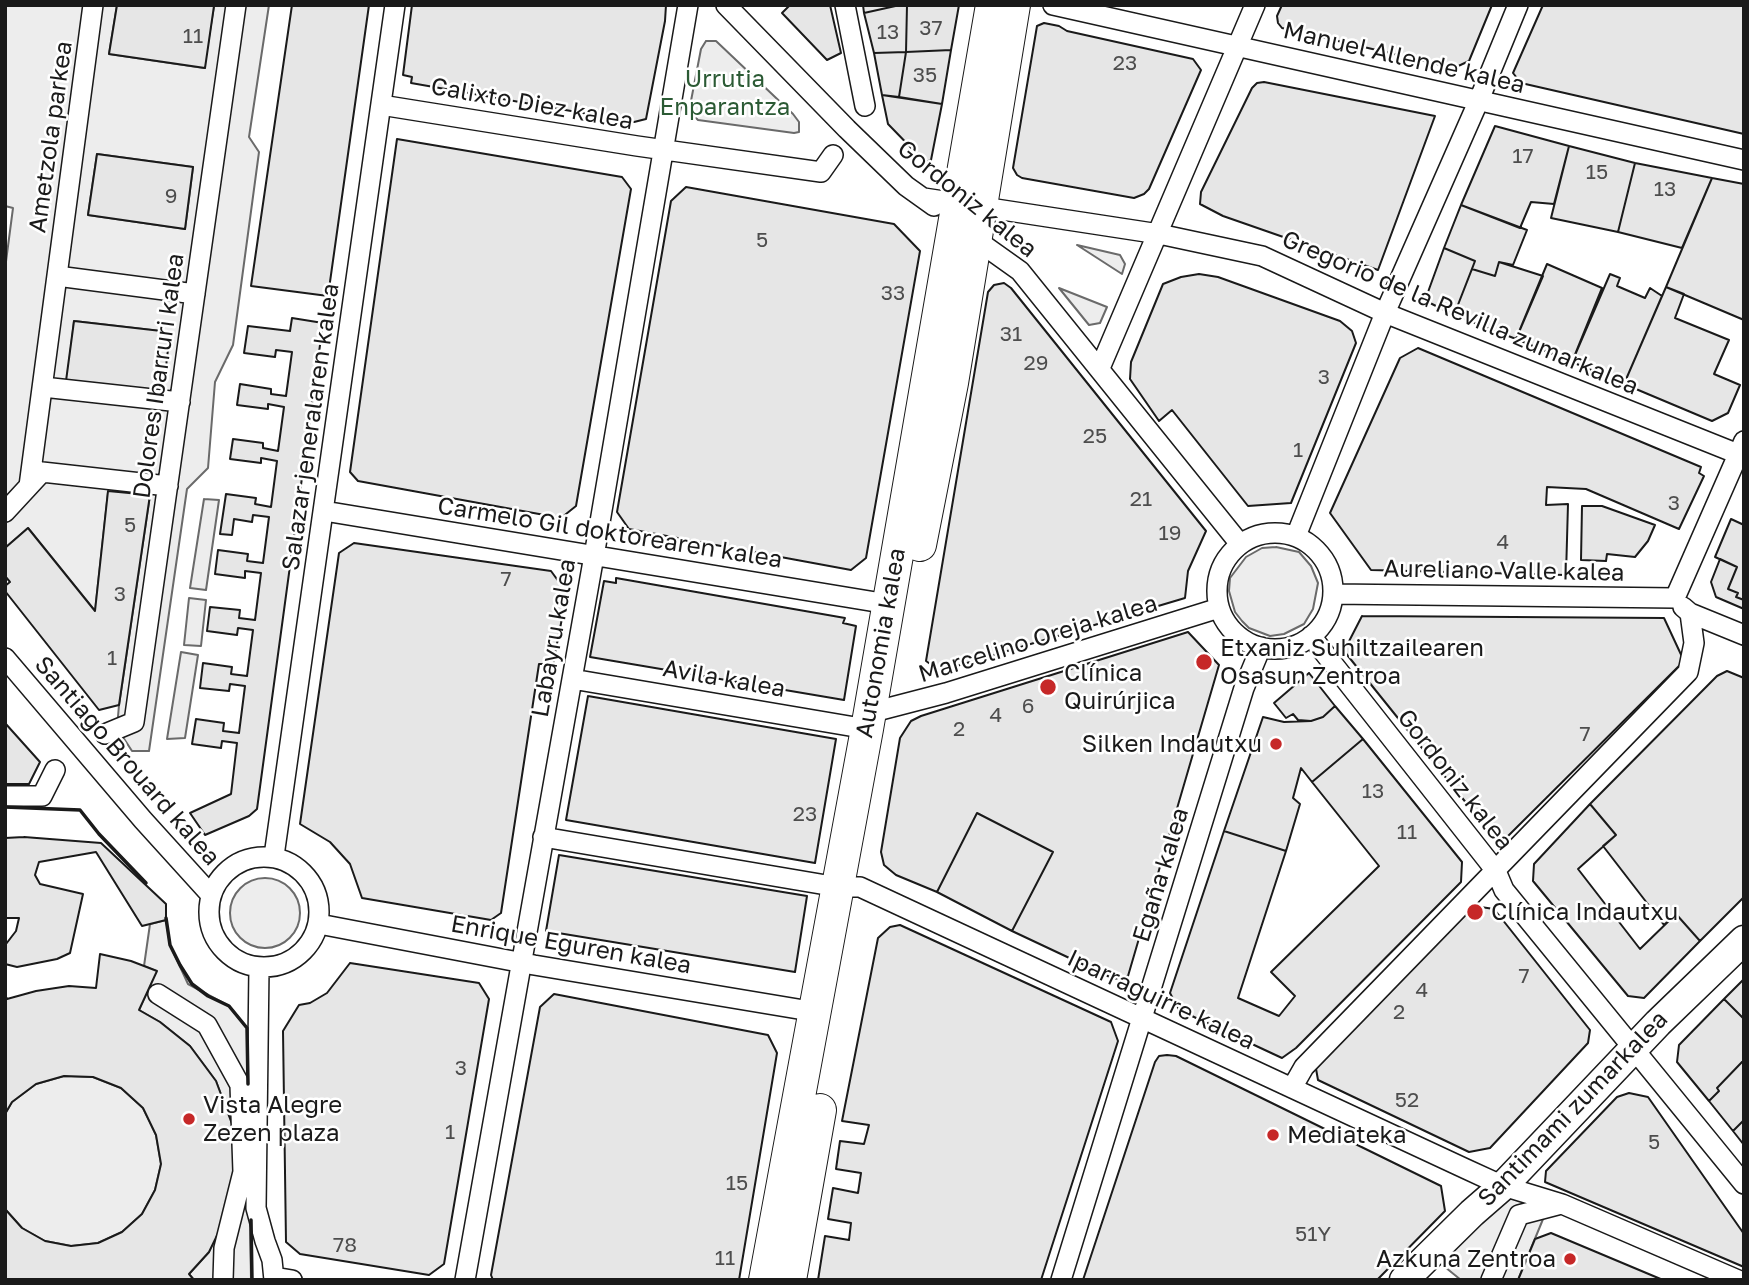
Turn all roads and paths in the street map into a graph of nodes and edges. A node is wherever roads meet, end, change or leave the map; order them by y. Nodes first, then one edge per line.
1 (93, 5) edge
2 (236, 5) edge
3 (395, 5) edge
4 (688, 5) edge
5 (726, 5) edge
6 (845, 5) edge
7 (992, 5) edge
8 (1014, 5) edge
9 (1255, 5) edge
10 (1518, 5) edge
11 (1063, 7) edge
12 (1231, 44) junction
13 (1479, 100) junction
14 (382, 105) junction
15 (865, 106) dead end
16 (663, 150) junction
17 (833, 155) dead end
18 (1744, 160) edge
19 (966, 218) junction
20 (1159, 234) junction
21 (57, 276) junction
22 (195, 294) junction
23 (1385, 313) junction
24 (1100, 369) junction
25 (43, 387) junction
26 (180, 402) junction
27 (1741, 448) edge
28 (29, 486) junction
29 (168, 486) junction
30 (324, 510) junction
31 (5, 512) edge
32 (1296, 536) junction
33 (1240, 544) junction
34 (593, 556) junction
35 (1333, 594) junction
36 (1675, 598) junction
37 (888, 604) junction
38 (1219, 608) junction
39 (1690, 614) junction
40 (1744, 635) edge
41 (1311, 636) junction
42 (1261, 647) junction
43 (5, 658) edge
44 (572, 679) junction
45 (875, 717) junction
46 (104, 734) dead end
47 (55, 770) dead end
48 (5, 796) edge
49 (542, 838) junction
50 (274, 856) junction
51 (1496, 871) junction
52 (849, 887) junction
53 (211, 895) junction
54 (318, 924) junction
55 (1744, 940) edge
56 (520, 963) junction
57 (259, 967) junction
58 (158, 994) dead end
59 (816, 1012) junction
60 (1141, 1020) junction
61 (1633, 1048) junction
62 (1292, 1088) junction
63 (1744, 1184) edge
64 (1503, 1186) junction
65 (1562, 1204) junction
66 (280, 1279) edge
67 (223, 1280) edge
68 (465, 1280) edge
69 (765, 1280) edge
70 (790, 1280) edge
71 (1061, 1280) edge
72 (1404, 1280) edge
73 (1491, 1280) edge
74 (1738, 1280) edge

1 - 21 street, Ametzola parkea
2 - 22 street, Dolores Ibarruri kalea
3 - 14 street, Salazar jeneralaren kalea
4 - 16 street, Labayru kalea
5 - 19 street, Gordoniz kalea
6 - 15 street
7 - 19 main road, Autonomia kalea
8 - 19 main road, Autonomia kalea
9 - 12 street
10 - 13 street
11 - 12 street, Manuel Allende kalea
12 - 13 street, Manuel Allende kalea
12 - 20 street
13 - 18 street, Manuel Allende kalea
13 - 23 street
14 - 16 street, Calixto Diez kalea
14 - 30 street, Salazar jeneralaren kalea
16 - 17 street, Calixto Diez kalea
16 - 34 street, Labayru kalea
19 - 20 street, Gregorio de la Revilla zumarkalea
19 - 24 street, Gordoniz kalea
19 - 37 main road, Autonomia kalea
19 - 45 main road, Autonomia kalea
20 - 23 street, Gregorio de la Revilla zumarkalea
20 - 24 street
21 - 22 street
21 - 25 street, Ametzola parkea
22 - 26 street, Dolores Ibarruri kalea
23 - 27 street, Gregorio de la Revilla zumarkalea
23 - 32 street
24 - 33 street, Gordoniz kalea
25 - 26 street
25 - 28 street, Ametzola parkea
26 - 29 street, Dolores Ibarruri kalea
27 - 36 street
28 - 29 street
28 - 31 street
29 - 46 street, Dolores Ibarruri kalea
30 - 34 street, Carmelo Gil doktorearen kalea
30 - 50 street, Salazar jeneralaren kalea
32 - 33 street
32 - 35 street
33 - 38 street
34 - 37 street, Carmelo Gil doktorearen kalea
34 - 44 street, Labayru kalea
35 - 36 street, Aureliano Valle kalea
35 - 41 street
36 - 39 street
37 - 45 main road, Autonomia kalea
38 - 42 street
38 - 45 street, Marcelino Oreja kalea
39 - 40 street
39 - 51 street
41 - 42 street
41 - 51 street, Gordoniz kalea
42 - 60 street, Egaña kalea
43 - 53 street, Santiago Brouard kalea
44 - 45 street, Avila kalea
44 - 49 street, Labayru kalea
45 - 52 main road, Autonomia kalea
47 - 48 street
49 - 52 street, Iparraguirre kalea
49 - 56 street, Labayru kalea
50 - 53 street
50 - 54 street
51 - 61 street, Gordoniz kalea
51 - 62 street
52 - 59 main road, Autonomia kalea
52 - 60 street, Iparraguirre kalea
52 - 70 main road, Autonomia kalea
53 - 57 street
54 - 56 street, Enrique Eguren kalea
54 - 57 street
55 - 61 street, Santimami zumarkalea
56 - 59 street, Enrique Eguren kalea
56 - 68 street, Labayru kalea
57 - 66 street
58 - 67 street
59 - 69 main road, Autonomia kalea
60 - 62 street, Iparraguirre kalea
60 - 71 street, Egaña kalea
61 - 63 street, Gordoniz kalea
61 - 64 street, Santimami zumarkalea
62 - 64 street, Iparraguirre kalea
64 - 65 street, Iparraguirre kalea
64 - 72 street, Santimami zumarkalea
65 - 73 street
65 - 74 street, Iparraguirre kalea

